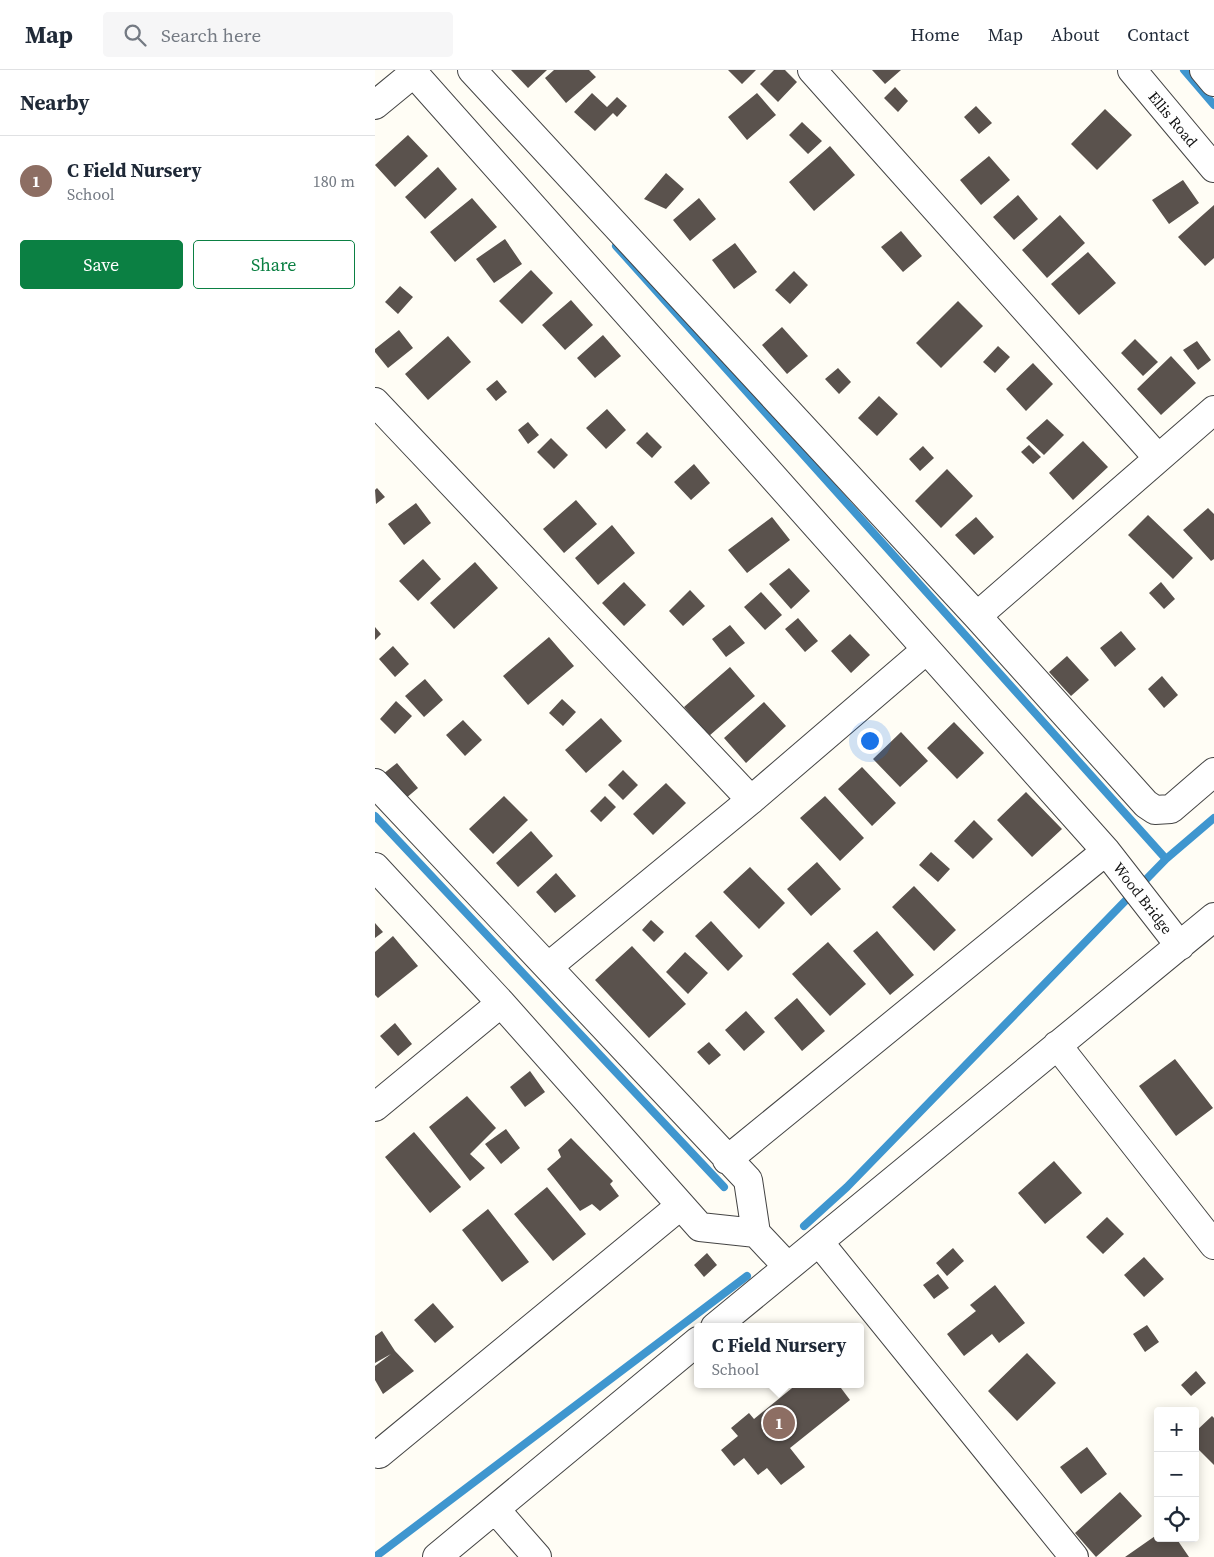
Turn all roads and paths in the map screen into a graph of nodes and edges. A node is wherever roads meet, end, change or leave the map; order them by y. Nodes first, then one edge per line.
1 (472, 70) edge
2 (812, 70) edge
3 (1132, 70) edge
4 (1204, 70) edge
5 (413, 72) edge
6 (1214, 82) edge
7 (375, 105) edge
8 (1214, 168) edge
9 (375, 402) edge
10 (1214, 410) edge
11 (1158, 458) junction
12 (977, 616) junction
13 (926, 650) junction
14 (1214, 772) edge
15 (375, 783) edge
16 (751, 800) junction
17 (1114, 860) junction
18 (375, 867) edge
19 (1214, 917) edge
20 (1176, 940) junction
21 (549, 966) junction
22 (501, 1003) junction
23 (1057, 1045) junction
24 (375, 1107) edge
25 (727, 1160) junction
26 (680, 1206) junction
27 (756, 1233) junction
28 (819, 1242) junction
29 (1214, 1244) edge
30 (788, 1267) junction
31 (720, 1323) edge
32 (694, 1344) edge
33 (379, 1454) dead end
34 (495, 1509) junction
35 (437, 1557) edge
36 (537, 1557) edge
37 (1074, 1557) edge

1 - 12 street
2 - 11 street
3 - 8 street, Ellis Road
4 - 6 street
5 - 7 street
5 - 13 street, Wood Bridge
9 - 16 street
10 - 11 street
11 - 12 street
12 - 14 street
13 - 16 street
13 - 17 street, Wood Bridge
15 - 21 street
16 - 21 street
17 - 20 street, Wood Bridge
17 - 25 street
18 - 22 street
19 - 20 street
20 - 23 street
21 - 25 street
22 - 24 street
22 - 26 street
23 - 28 street
23 - 29 street
25 - 27 street
26 - 27 street
26 - 33 street
27 - 30 street
28 - 30 street
28 - 37 street
30 - 31 street
32 - 34 street
34 - 35 street
34 - 36 street

